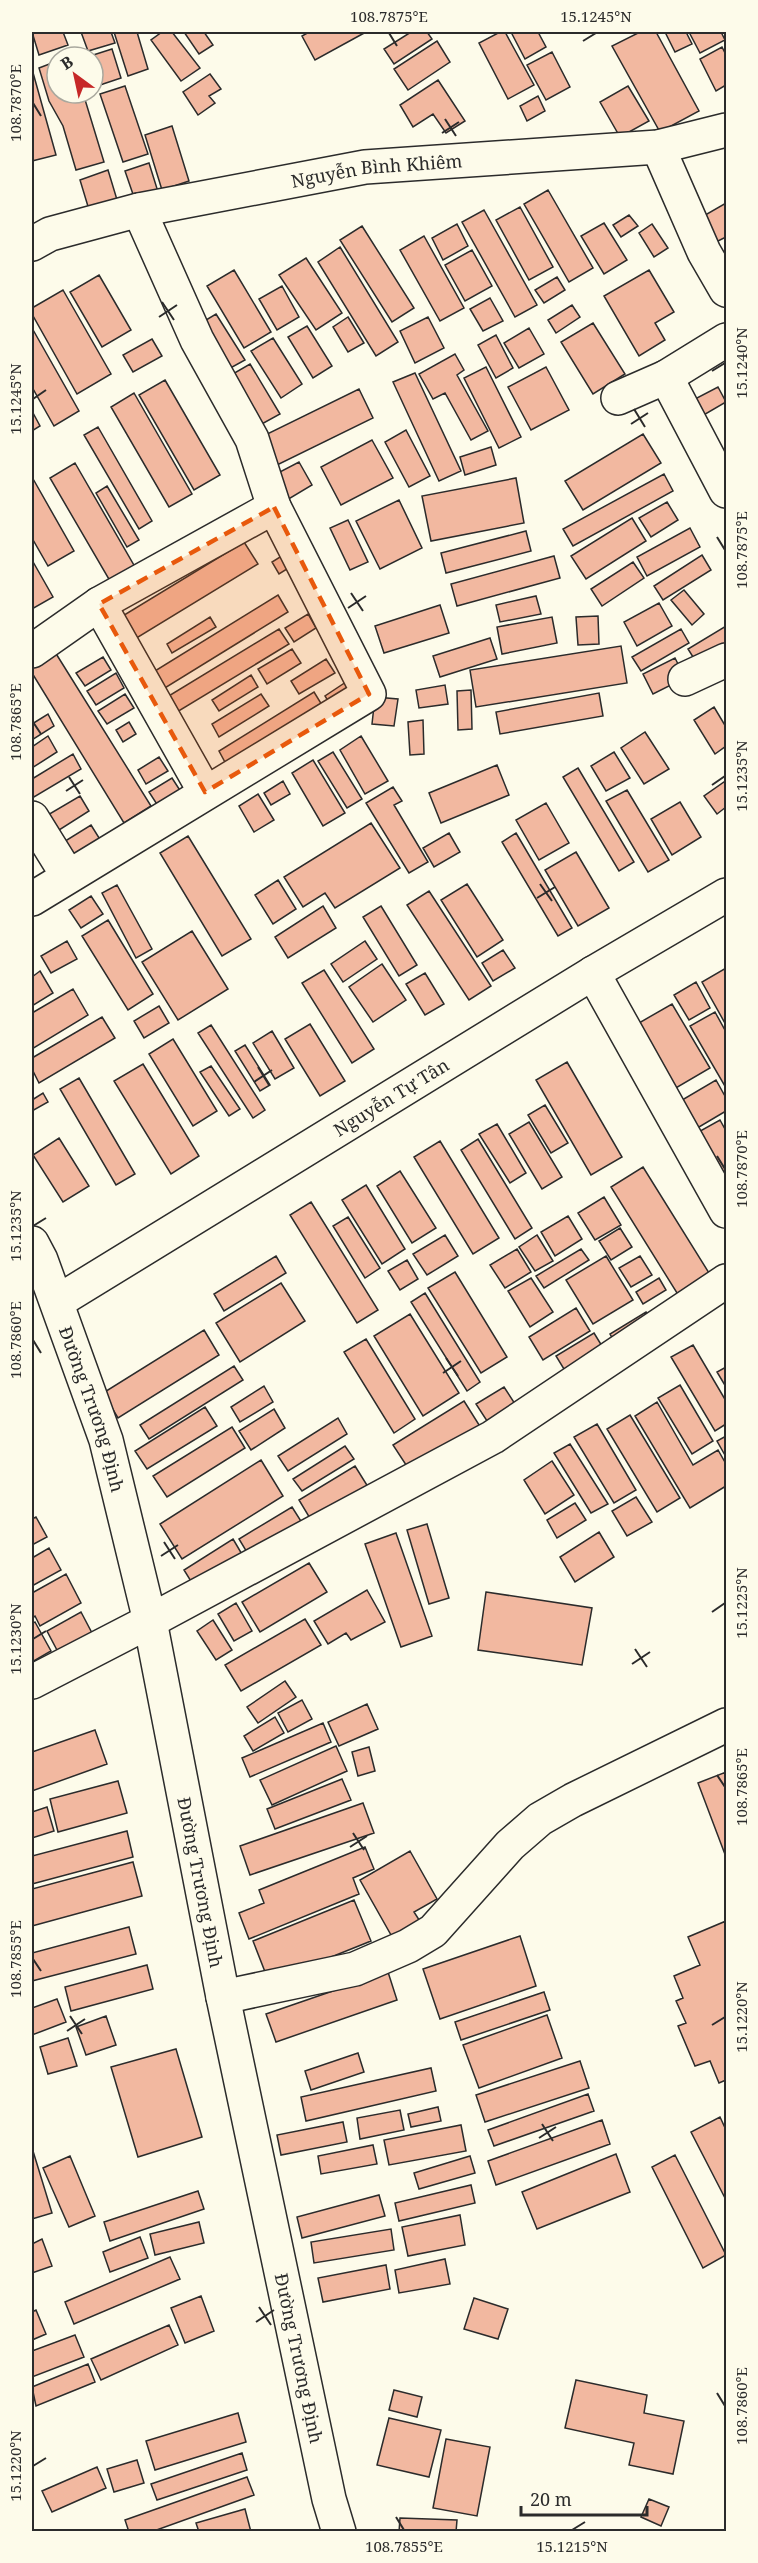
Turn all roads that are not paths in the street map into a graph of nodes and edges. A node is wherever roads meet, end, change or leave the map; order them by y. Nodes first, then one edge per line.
1 (726, 130) edge
2 (658, 147) junction
3 (139, 210) junction
4 (32, 244) edge
5 (726, 290) edge
6 (726, 340) edge
7 (666, 377) junction
8 (618, 399) dead end
9 (726, 491) edge
10 (274, 507) junction
11 (99, 604) junction
12 (32, 651) edge
13 (726, 660) edge
14 (685, 679) dead end
15 (205, 792) junction
16 (32, 818) edge
17 (68, 876) junction
18 (726, 895) edge
19 (32, 899) edge
20 (592, 973) junction
21 (726, 1211) edge
22 (35, 1256) edge
23 (726, 1281) edge
24 (57, 1302) junction
25 (150, 1621) junction
26 (32, 1682) edge
27 (726, 1725) edge
28 (223, 1997) junction
29 (339, 2532) edge

1 - 2 street, Nguyễn Bình Khiêm
2 - 3 street, Nguyễn Bình Khiêm
2 - 5 street
3 - 4 street, Nguyễn Bình Khiêm
3 - 10 street
6 - 7 street
7 - 8 street
7 - 9 street
10 - 11 street
10 - 15 street
11 - 12 street
11 - 15 street
13 - 14 street
15 - 17 street
16 - 17 street
17 - 19 street
18 - 20 street, Nguyễn Tự Tân
20 - 21 street
20 - 24 street, Nguyễn Tự Tân
22 - 24 street, Đường Trương Định
23 - 25 street
24 - 25 street, Đường Trương Định
25 - 26 street
25 - 28 street, Đường Trương Định
27 - 28 street
28 - 29 street, Đường Trương Định

